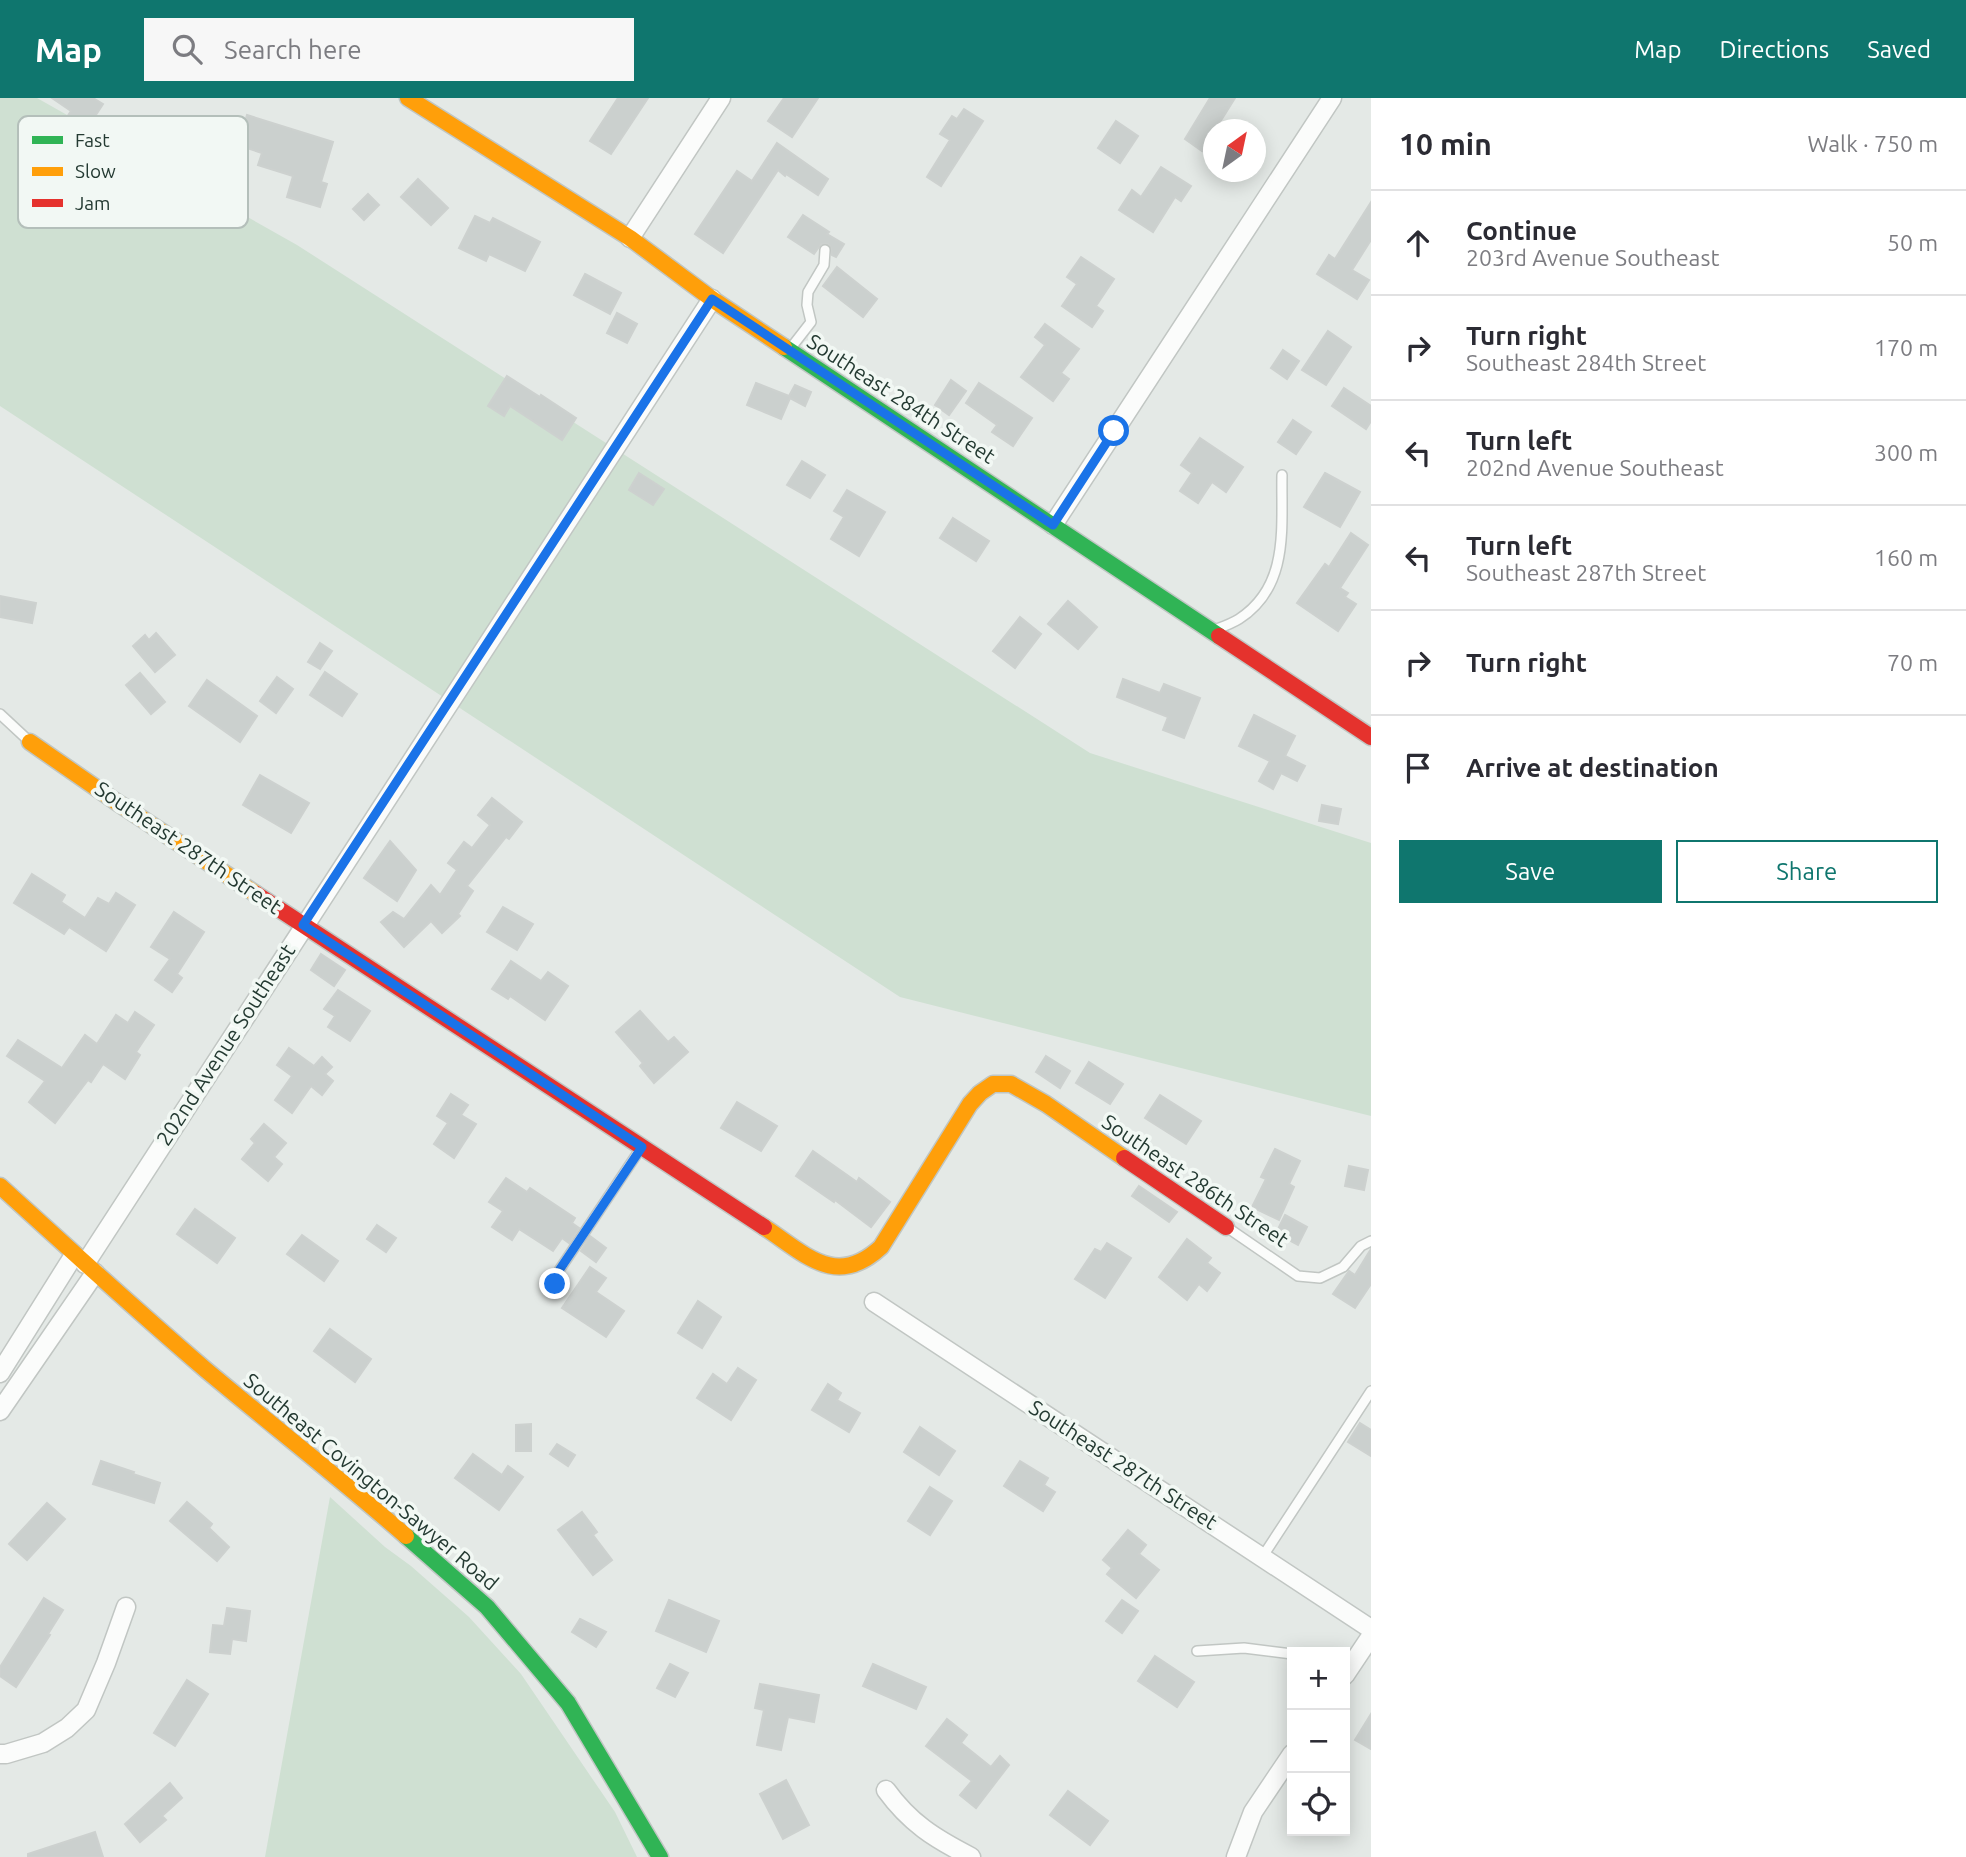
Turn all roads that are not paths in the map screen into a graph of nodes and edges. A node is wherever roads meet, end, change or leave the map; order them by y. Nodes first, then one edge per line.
1 (408, 98) edge
2 (721, 98) edge
3 (1332, 98) edge
4 (630, 238) junction
5 (825, 250) dead end
6 (712, 299) junction
7 (789, 350) junction
8 (1282, 475) dead end
9 (1053, 525) junction
10 (1212, 631) junction
11 (0, 714) edge
12 (1371, 737) edge
13 (30, 742) joint
14 (303, 925) junction
15 (642, 1147) junction
16 (0, 1186) edge
17 (1226, 1227) joint
18 (1371, 1241) edge
19 (85, 1264) junction
20 (842, 1269) joint
21 (555, 1284) dead end
22 (874, 1302) dead end
23 (0, 1373) edge
24 (1371, 1391) edge
25 (0, 1411) edge
26 (1263, 1556) junction
27 (126, 1607) dead end
28 (1371, 1629) edge
29 (1371, 1636) edge
30 (1197, 1651) dead end
31 (1287, 1653) edge
32 (1350, 1668) edge
33 (0, 1754) edge
34 (1287, 1761) edge
35 (886, 1790) dead end
36 (660, 1857) edge
37 (971, 1857) edge
38 (1236, 1857) edge

1 - 4 street, Southeast 284th Street
2 - 4 street
3 - 9 street
4 - 6 street, Southeast 284th Street
5 - 7 lane
6 - 7 street, Southeast 284th Street
6 - 14 street, 202nd Avenue Southeast
7 - 9 street, Southeast 284th Street
8 - 10 lane
9 - 10 street, Southeast 284th Street
10 - 12 street, Southeast 284th Street
11 - 13 lane
13 - 14 street, Southeast 287th Street
14 - 15 street, Southeast 287th Street
14 - 19 street, 202nd Avenue Southeast
15 - 20 street, Southeast 287th Street
15 - 21 lane
16 - 19 street, Southeast Covington-Sawyer Road
17 - 18 lane, Southeast 286th Street
17 - 20 street, Southeast 286th Street
19 - 23 street, 202nd Avenue Southeast
19 - 25 street, 202nd Avenue Southeast
19 - 36 street, Southeast Covington-Sawyer Road
22 - 26 street, Southeast 287th Street
24 - 26 lane
26 - 28 street, Southeast 287th Street
27 - 33 street
29 - 32 street
30 - 31 lane
34 - 38 street
35 - 37 street

